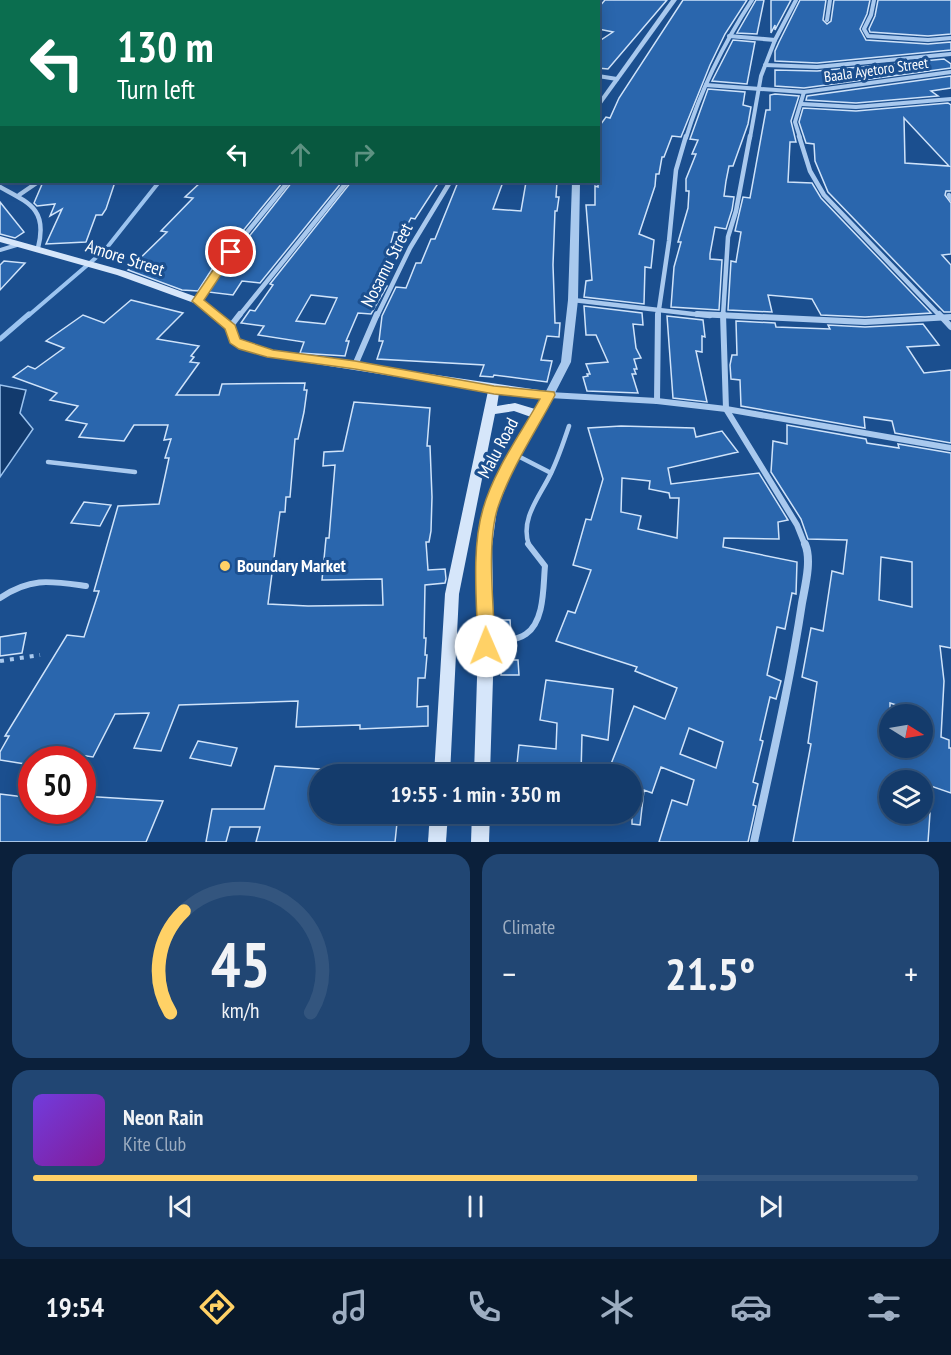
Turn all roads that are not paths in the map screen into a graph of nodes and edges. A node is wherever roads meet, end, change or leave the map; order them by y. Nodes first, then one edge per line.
1 (674, 0) edge
2 (752, 0) edge
3 (796, 0) edge
4 (830, 0) edge
5 (874, 0) edge
6 (827, 20) dead end
7 (729, 36) junction
8 (951, 38) edge
9 (775, 40) junction
10 (951, 54) edge
11 (765, 65) junction
12 (951, 72) edge
13 (600, 76) edge
14 (617, 79) junction
15 (706, 85) junction
16 (760, 88) junction
17 (804, 92) junction
18 (951, 98) edge
19 (600, 104) edge
20 (802, 104) junction
21 (37, 183) edge
22 (287, 183) edge
23 (346, 183) edge
24 (449, 183) edge
25 (576, 183) edge
26 (0, 187) edge
27 (20, 195) junction
28 (0, 239) edge
29 (20, 244) junction
30 (38, 248) junction
31 (0, 250) edge
32 (573, 300) junction
33 (198, 301) junction
34 (658, 309) junction
35 (723, 317) junction
36 (951, 317) edge
37 (942, 318) junction
38 (230, 327) junction
39 (951, 327) edge
40 (355, 365) junction
41 (494, 390) junction
42 (551, 391) junction
43 (657, 401) junction
44 (726, 409) junction
45 (489, 411) junction
46 (539, 415) junction
47 (569, 426) dead end
48 (951, 448) edge
49 (516, 455) junction
50 (48, 462) dead end
51 (135, 472) dead end
52 (551, 473) junction
53 (86, 586) dead end
54 (0, 598) edge
55 (486, 646) junction
56 (443, 764) edge
57 (482, 764) edge
58 (438, 824) edge
59 (481, 824) edge
60 (437, 842) edge
61 (480, 842) edge
62 (754, 842) edge

1 - 14 street
2 - 7 street
3 - 9 street
4 - 6 street
5 - 8 street
7 - 9 street
7 - 15 street
9 - 11 street
10 - 11 street
11 - 16 street
12 - 17 street, Baala Ayetoro Street
13 - 14 street
14 - 19 street
15 - 16 street, Baala Ayetoro Street
15 - 34 street
16 - 17 street, Baala Ayetoro Street
16 - 35 street
17 - 20 street
18 - 20 street
20 - 37 street
21 - 27 street
22 - 33 street
23 - 38 street
24 - 40 street, Nosamu Street
25 - 32 street
26 - 27 street
27 - 30 street
28 - 29 main road, Amore Street
29 - 30 main road, Amore Street
29 - 31 lane
30 - 33 main road, Amore Street
32 - 34 street
32 - 42 street
33 - 38 main road, Amore Street
34 - 35 street
34 - 43 street
35 - 37 street
35 - 44 street
36 - 37 street
37 - 39 street
38 - 40 main road, Amore Street
40 - 41 main road, Amore Street
41 - 42 main road, Amore Street
41 - 45 main road, Malu Road
42 - 43 street
42 - 46 main road, Malu Road
43 - 44 street
44 - 48 street
44 - 62 street
45 - 46 main road
45 - 56 main road, Malu Road
46 - 49 main road, Malu Road
47 - 52 lane
49 - 52 lane
49 - 55 main road, Malu Road
50 - 51 lane
52 - 55 lane
53 - 54 lane
55 - 57 main road, Malu Road
58 - 60 main road
59 - 61 main road

